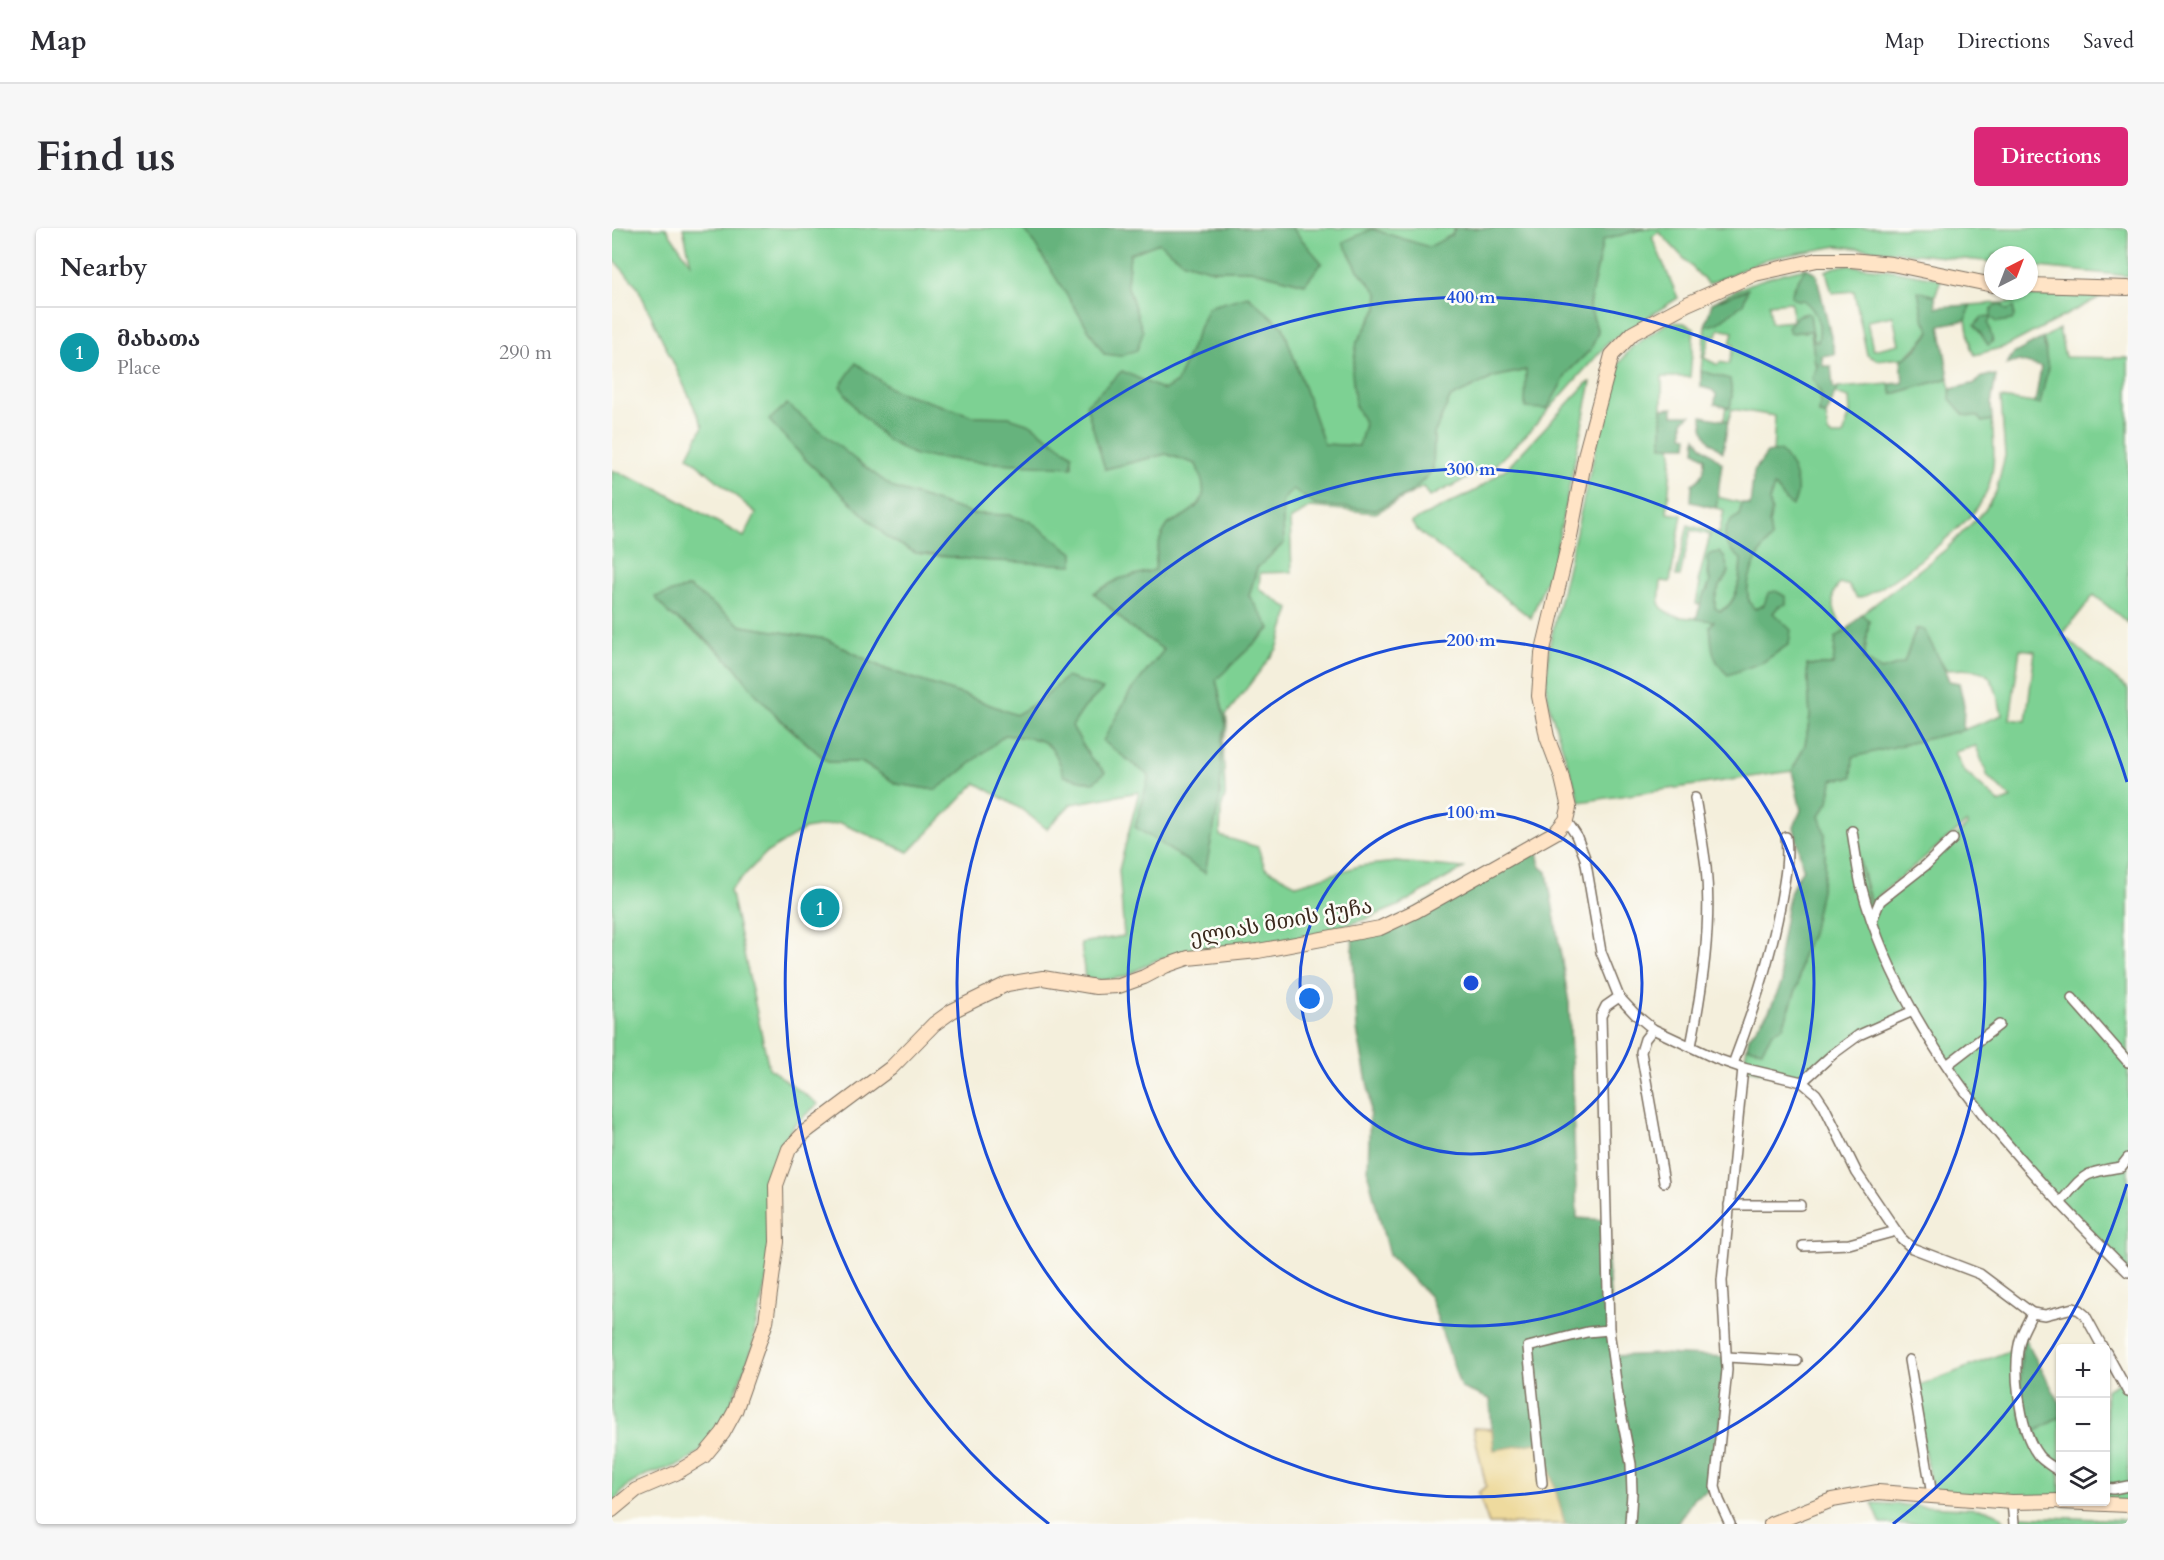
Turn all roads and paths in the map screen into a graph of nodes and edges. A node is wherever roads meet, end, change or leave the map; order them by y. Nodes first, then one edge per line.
1 (1984, 283) edge
2 (2038, 285) edge
3 (2128, 288) edge
4 (1695, 798) dead end
5 (1566, 820) junction
6 (1852, 831) dead end
7 (1786, 837) dead end
8 (1953, 840) dead end
9 (1872, 920) junction
10 (1619, 997) junction
11 (2072, 998) dead end
12 (1913, 1011) junction
13 (1999, 1025) dead end
14 (1653, 1029) junction
15 (1691, 1046) junction
16 (2128, 1062) edge
17 (1733, 1064) junction
18 (1947, 1065) junction
19 (1743, 1068) junction
20 (1802, 1082) junction
21 (2128, 1158) edge
22 (1665, 1182) dead end
23 (2060, 1203) junction
24 (1729, 1205) junction
25 (1800, 1205) dead end
26 (1896, 1231) junction
27 (1803, 1246) dead end
28 (2128, 1272) edge
29 (2032, 1313) junction
30 (1609, 1330) junction
31 (2101, 1344) edge
32 (1727, 1357) junction
33 (1797, 1360) dead end
34 (1909, 1360) dead end
35 (2110, 1360) edge
36 (2128, 1392) edge
37 (2056, 1468) edge
38 (1542, 1484) dead end
39 (2128, 1486) edge
40 (2110, 1489) edge
41 (1932, 1495) junction
42 (2012, 1502) junction
43 (2056, 1502) edge
44 (2110, 1504) edge
45 (2128, 1505) edge
46 (612, 1510) edge
47 (1630, 1524) edge
48 (1730, 1524) edge
49 (1771, 1524) edge
50 (2014, 1524) edge

1 - 5 street
2 - 3 street
4 - 15 street
5 - 10 street
5 - 46 street, ელიას მთის ქუჩა
6 - 9 street
7 - 17 street
8 - 9 street
9 - 12 street
10 - 14 street
10 - 30 street
11 - 16 street
12 - 18 street
12 - 20 street
13 - 18 street
14 - 15 street
14 - 22 street
15 - 17 street
17 - 19 street
18 - 23 street
19 - 20 street
19 - 24 street
20 - 26 street
21 - 23 street
23 - 28 street
24 - 25 street
24 - 32 street
26 - 27 street
26 - 29 street
29 - 31 street
29 - 37 street
30 - 38 street
30 - 47 street
32 - 33 street
32 - 48 street
34 - 41 street
35 - 36 street
39 - 40 street
41 - 42 street
41 - 49 street
42 - 43 street
42 - 50 street
44 - 45 street

